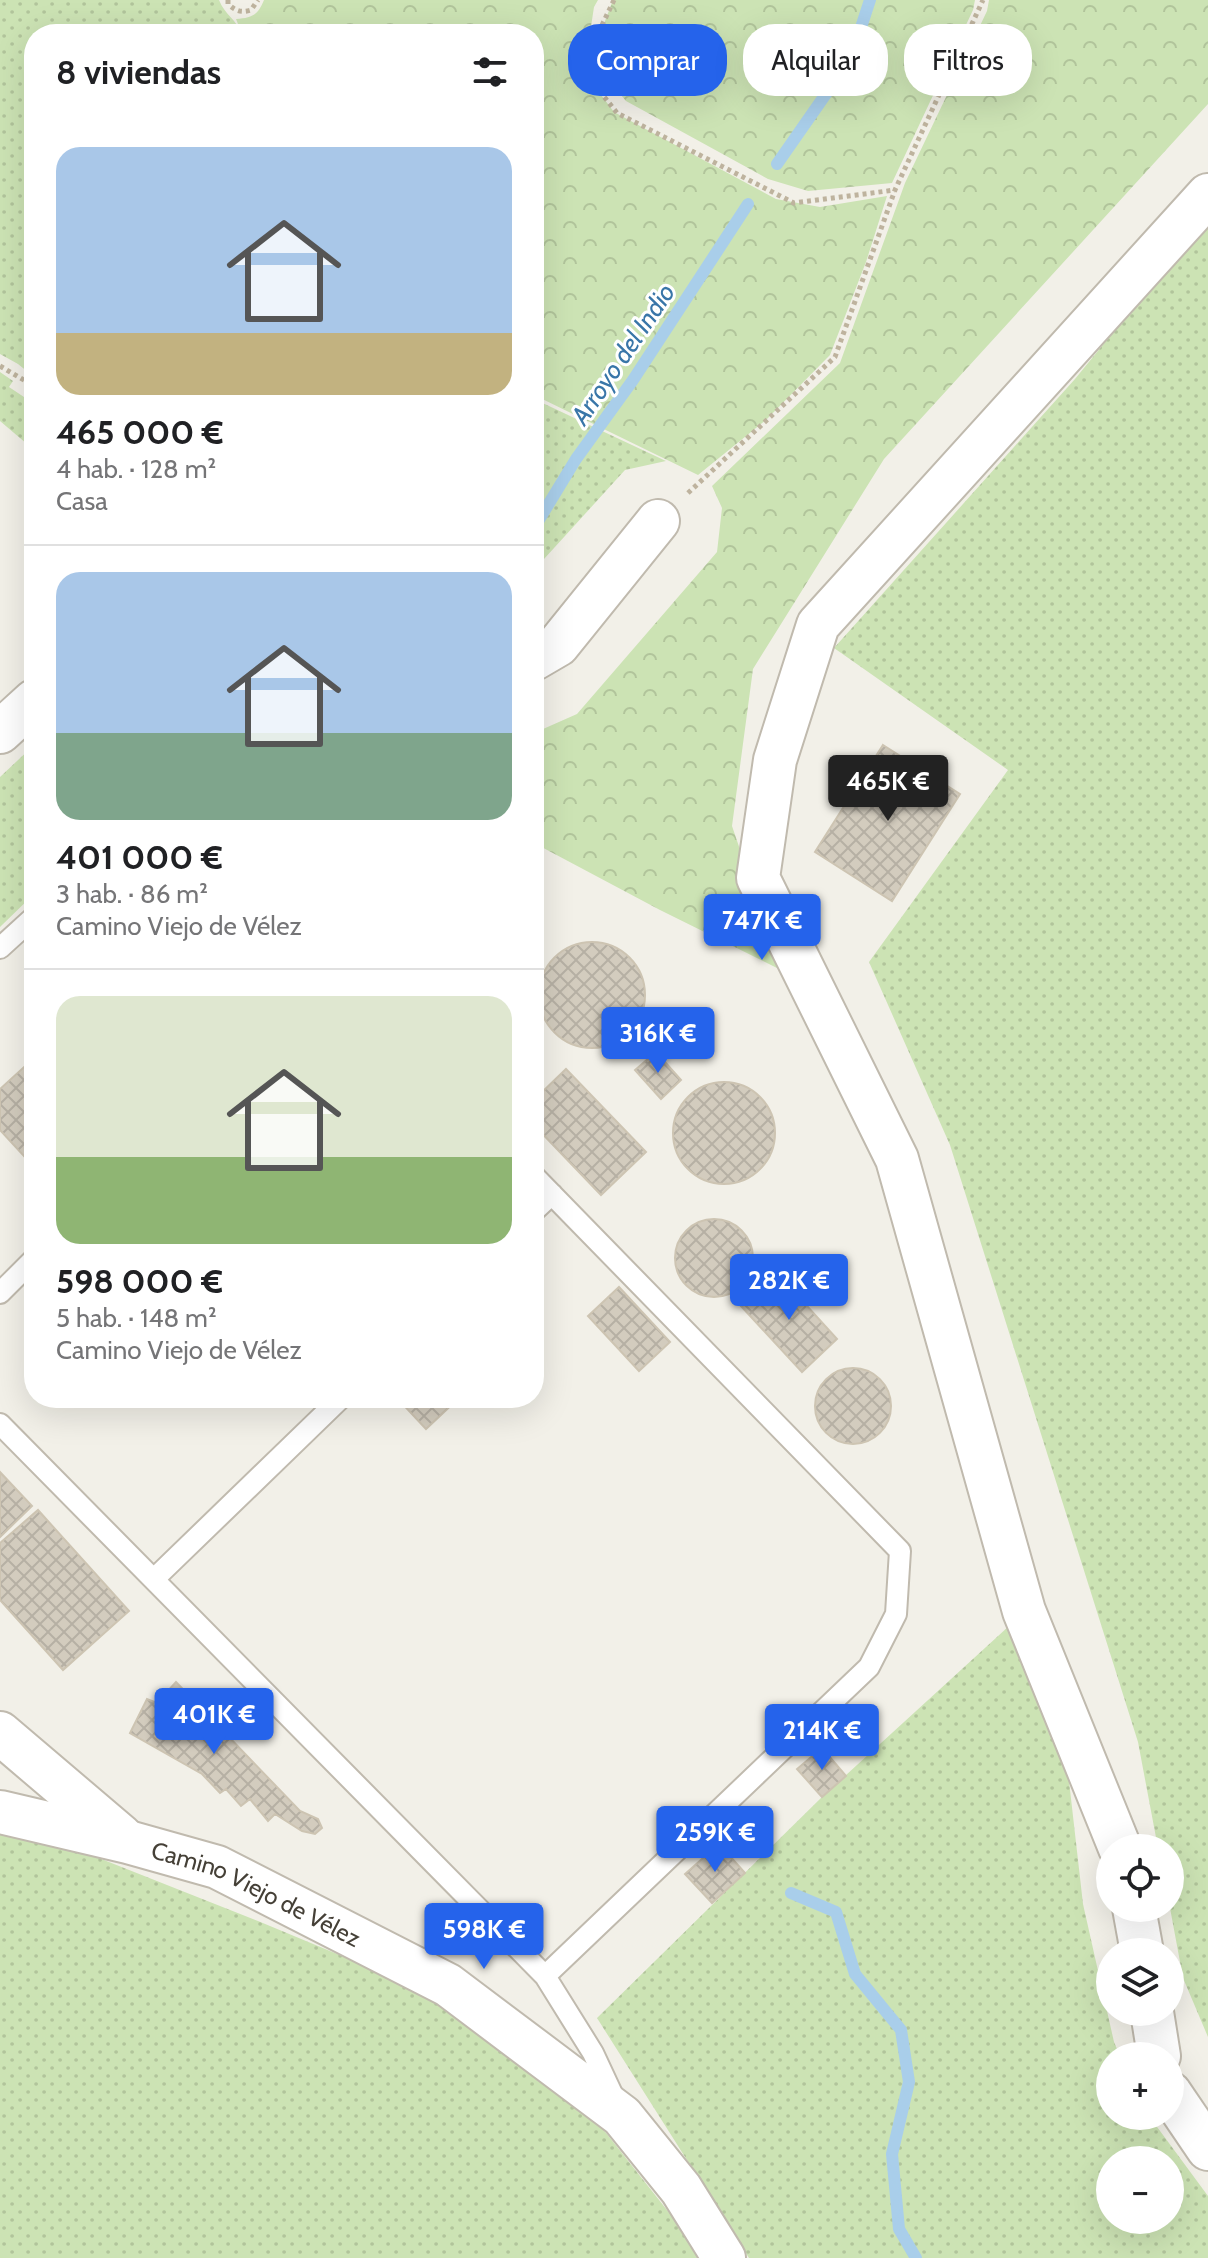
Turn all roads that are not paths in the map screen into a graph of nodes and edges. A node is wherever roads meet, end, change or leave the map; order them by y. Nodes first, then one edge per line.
1 (1208, 195) edge
2 (658, 521) road end
3 (544, 653) edge
4 (24, 710) edge
5 (0, 732) edge
6 (24, 926) edge
7 (0, 948) edge
8 (544, 1186) edge
9 (552, 1194) junction
10 (544, 1202) edge
11 (24, 1269) edge
12 (0, 1293) edge
13 (331, 1408) edge
14 (0, 1424) edge
15 (154, 1579) junction
16 (0, 1733) edge
17 (0, 1812) edge
18 (1114, 1834) edge
19 (128, 1842) junction
20 (545, 1976) junction
21 (1184, 2114) edge
22 (622, 2116) junction
23 (1208, 2149) edge
24 (724, 2258) edge

1 - 18 street
2 - 3 street
4 - 5 street
6 - 7 lane
8 - 9 lane
9 - 10 lane
9 - 20 lane
11 - 12 lane
13 - 15 lane
14 - 15 lane
15 - 20 lane
16 - 19 street
17 - 19 street, Camino Viejo de Vélez
19 - 22 street, Camino Viejo de Vélez
20 - 22 lane
21 - 23 street
22 - 24 street, Camino Viejo de Vélez

